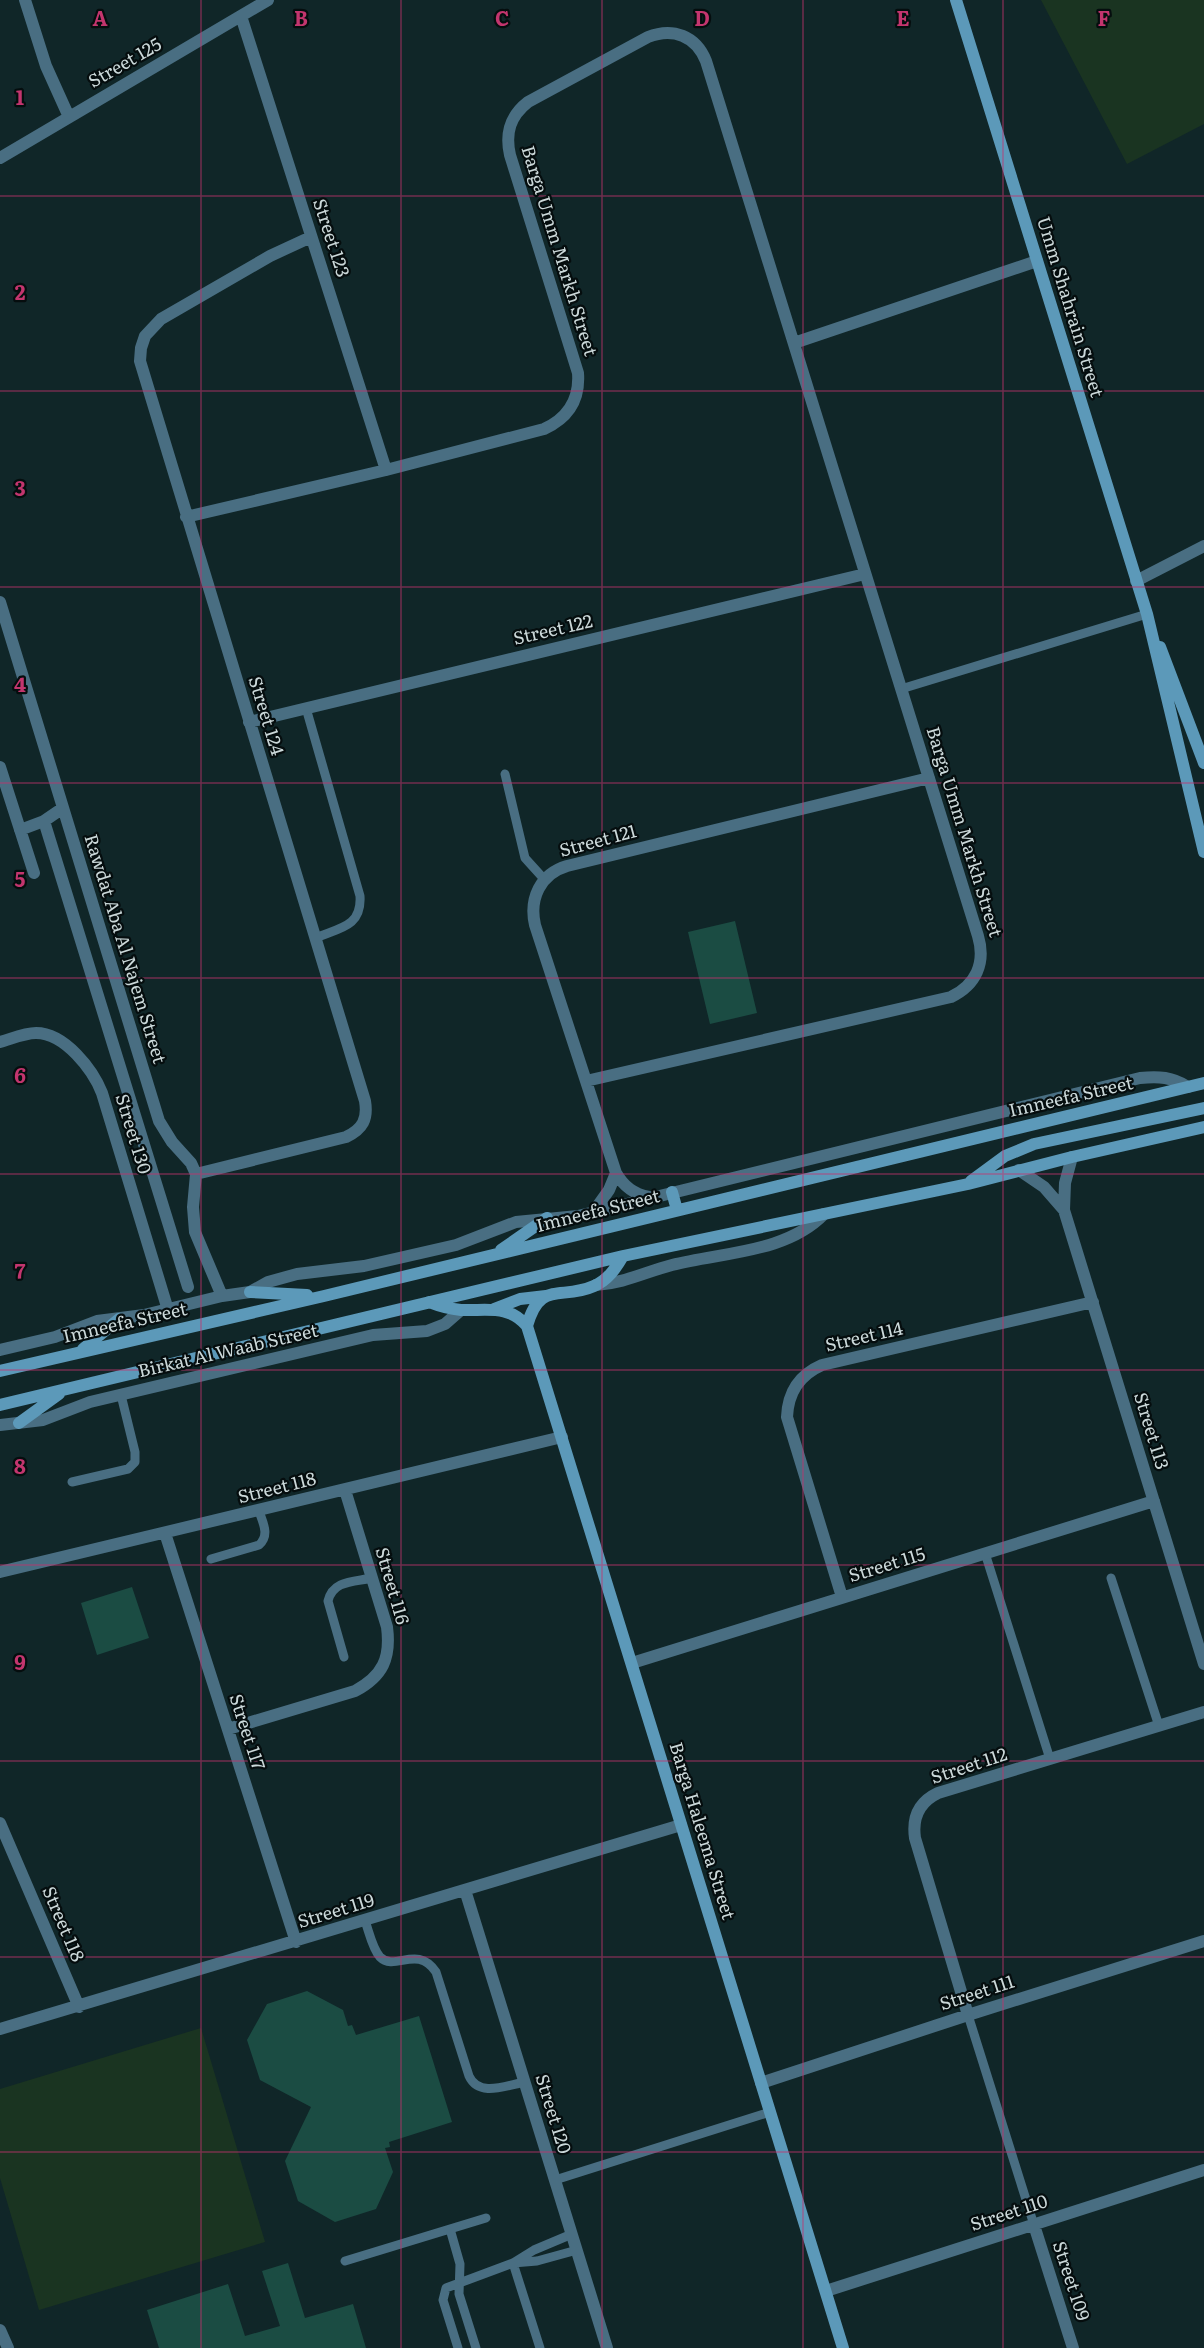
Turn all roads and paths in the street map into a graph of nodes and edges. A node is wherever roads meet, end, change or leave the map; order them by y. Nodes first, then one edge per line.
1 (26, 0) edge
2 (268, 0) edge
3 (956, 0) edge
4 (241, 16) junction
5 (69, 117) junction
6 (0, 158) edge
7 (311, 237) junction
8 (1037, 261) junction
9 (794, 343) junction
10 (386, 470) junction
11 (186, 517) junction
12 (1204, 546) edge
13 (865, 574) junction
14 (1136, 581) junction
15 (0, 602) edge
16 (1148, 619) junction
17 (901, 689) junction
18 (306, 708) junction
19 (249, 722) junction
20 (1204, 763) edge
21 (0, 767) edge
22 (505, 774) dead end
23 (929, 778) junction
24 (63, 808) junction
25 (44, 821) junction
26 (20, 830) junction
27 (1204, 852) edge
28 (34, 873) dead end
29 (544, 879) junction
30 (315, 938) junction
31 (0, 1042) edge
32 (586, 1081) junction
33 (1204, 1083) edge
34 (1188, 1087) junction
35 (1204, 1108) edge
36 (1204, 1127) edge
37 (1072, 1157) junction
38 (1019, 1170) junction
39 (616, 1173) junction
40 (196, 1174) junction
41 (968, 1184) junction
42 (672, 1192) junction
43 (650, 1197) junction
44 (594, 1210) junction
45 (676, 1210) junction
46 (1064, 1210) junction
47 (824, 1214) junction
48 (547, 1218) junction
49 (495, 1254) junction
50 (624, 1256) junction
51 (596, 1285) junction
52 (188, 1287) dead end
53 (250, 1292) junction
54 (222, 1296) junction
55 (324, 1296) junction
56 (546, 1296) junction
57 (428, 1302) junction
58 (1093, 1302) junction
59 (493, 1309) junction
60 (168, 1310) junction
61 (461, 1310) junction
62 (119, 1319) junction
63 (527, 1326) junction
64 (0, 1350) edge
65 (79, 1352) junction
66 (0, 1371) edge
67 (66, 1390) junction
68 (121, 1395) junction
69 (0, 1405) edge
70 (19, 1423) junction
71 (0, 1425) edge
72 (562, 1437) junction
73 (72, 1482) dead end
74 (345, 1490) junction
75 (1154, 1501) junction
76 (259, 1510) junction
77 (165, 1533) junction
78 (985, 1553) junction
79 (211, 1559) dead end
80 (0, 1572) edge
81 (372, 1578) junction
82 (1111, 1578) dead end
83 (842, 1598) junction
84 (344, 1658) dead end
85 (632, 1663) junction
86 (1204, 1664) edge
87 (1204, 1712) edge
88 (1159, 1726) junction
89 (228, 1729) junction
90 (1050, 1759) junction
91 (0, 1823) edge
92 (681, 1825) junction
93 (465, 1890) junction
94 (364, 1921) junction
95 (1204, 1941) edge
96 (296, 1942) junction
97 (80, 2007) junction
98 (968, 2015) junction
99 (0, 2030) edge
100 (525, 2082) junction
101 (761, 2083) junction
102 (770, 2112) junction
103 (1204, 2170) edge
104 (555, 2180) junction
105 (486, 2218) dead end
106 (1034, 2224) junction
107 (450, 2229) junction
108 (572, 2234) junction
109 (577, 2250) junction
110 (345, 2260) dead end
111 (513, 2263) junction
112 (459, 2282) junction
113 (826, 2291) junction
114 (0, 2330) edge
115 (8, 2348) edge
116 (458, 2348) edge
117 (476, 2348) edge
118 (540, 2348) edge
119 (607, 2348) edge
120 (843, 2348) edge
121 (1073, 2348) edge

1 - 5 street
2 - 4 street, Street 125
3 - 8 street, Umm Shahrain Street
4 - 5 street, Street 125
4 - 7 street, Street 123
5 - 6 street, Street 125
7 - 10 street, Street 123
7 - 11 street, Street 124
8 - 9 street
8 - 14 street, Umm Shahrain Street
9 - 10 street, Barga Umm Markh Street
9 - 13 street, Barga Umm Markh Street
10 - 11 street, Barga Umm Markh Street
11 - 19 street, Street 124
12 - 14 street
13 - 17 street, Barga Umm Markh Street
13 - 18 street, Street 122
14 - 16 street, Umm Shahrain Street
15 - 24 street, Rawdat Aba Al Najem Street
16 - 17 lane
16 - 20 street, Umm Shahrain Street
16 - 27 street, Umm Shahrain Street
17 - 23 street, Barga Umm Markh Street
18 - 19 street, Street 122
18 - 30 lane
19 - 30 street, Street 124
21 - 26 street
22 - 29 lane
23 - 29 street, Street 121
23 - 32 street, Barga Umm Markh Street
24 - 25 street
24 - 40 street, Rawdat Aba Al Najem Street
25 - 26 street
25 - 52 street
26 - 28 street
29 - 32 street, Street 121
30 - 40 street, Street 124
31 - 60 street, Street 130
32 - 39 street, Street 121
33 - 34 street, Imneefa Street
34 - 42 street
34 - 45 street, Imneefa Street
35 - 41 street
36 - 37 street
37 - 38 street
37 - 46 street, Street 113
38 - 41 street
38 - 46 street, Street 113
39 - 43 street, Street 121
39 - 44 street
40 - 54 street
41 - 47 street
42 - 43 street
42 - 45 street
43 - 44 street
44 - 48 street
45 - 49 street, Imneefa Street
46 - 58 street, Street 113
47 - 50 street
47 - 51 street
48 - 49 street
48 - 53 street
49 - 55 street, Imneefa Street
50 - 51 street
50 - 57 street
51 - 56 street
53 - 54 street
53 - 55 street
54 - 60 street
55 - 65 street, Imneefa Street
56 - 59 street
56 - 63 street
57 - 61 street
57 - 67 street
58 - 75 street, Street 113
58 - 83 street, Street 114
59 - 61 street
59 - 63 street
60 - 62 street
61 - 68 street, Birkat Al Waab Street
62 - 64 street
62 - 65 street
63 - 72 street, Barga Haleema Street
65 - 66 street, Imneefa Street
67 - 69 street
67 - 70 street
68 - 70 street, Birkat Al Waab Street
68 - 73 lane
70 - 71 street, Birkat Al Waab Street
72 - 74 street, Street 118
72 - 85 street, Barga Haleema Street
74 - 76 street, Street 118
74 - 81 street, Street 116
75 - 78 street, Street 115
75 - 86 street, Street 113
76 - 77 street, Street 118
76 - 79 lane
77 - 80 street, Street 118
77 - 89 street, Street 117
78 - 83 street, Street 115
78 - 90 lane
81 - 84 lane
81 - 89 street, Street 116
82 - 88 lane
83 - 85 street, Street 115
85 - 92 street, Barga Haleema Street
87 - 88 street, Street 112
88 - 90 street, Street 112
89 - 96 street, Street 117
90 - 98 street, Street 112
91 - 97 street, Street 118
92 - 93 street, Street 119
92 - 101 street, Barga Haleema Street
93 - 94 street, Street 119
93 - 100 street, Street 120
94 - 96 street, Street 119
94 - 100 lane
95 - 98 street, Street 111
96 - 97 street, Street 119
97 - 99 street, Street 119
98 - 101 street, Street 111
98 - 106 lane
100 - 104 street, Street 120
101 - 102 street, Barga Haleema Street
102 - 104 lane
102 - 113 street, Barga Haleema Street
103 - 106 street, Street 110
104 - 108 street, Street 120
105 - 107 lane
106 - 113 street, Street 110
106 - 121 street, Street 109
107 - 110 lane
107 - 112 lane
108 - 109 street, Street 120
108 - 111 lane
109 - 111 lane
109 - 119 street, Street 120
111 - 112 lane
111 - 118 lane
112 - 116 lane
112 - 117 lane
113 - 120 street, Barga Haleema Street
114 - 115 street

